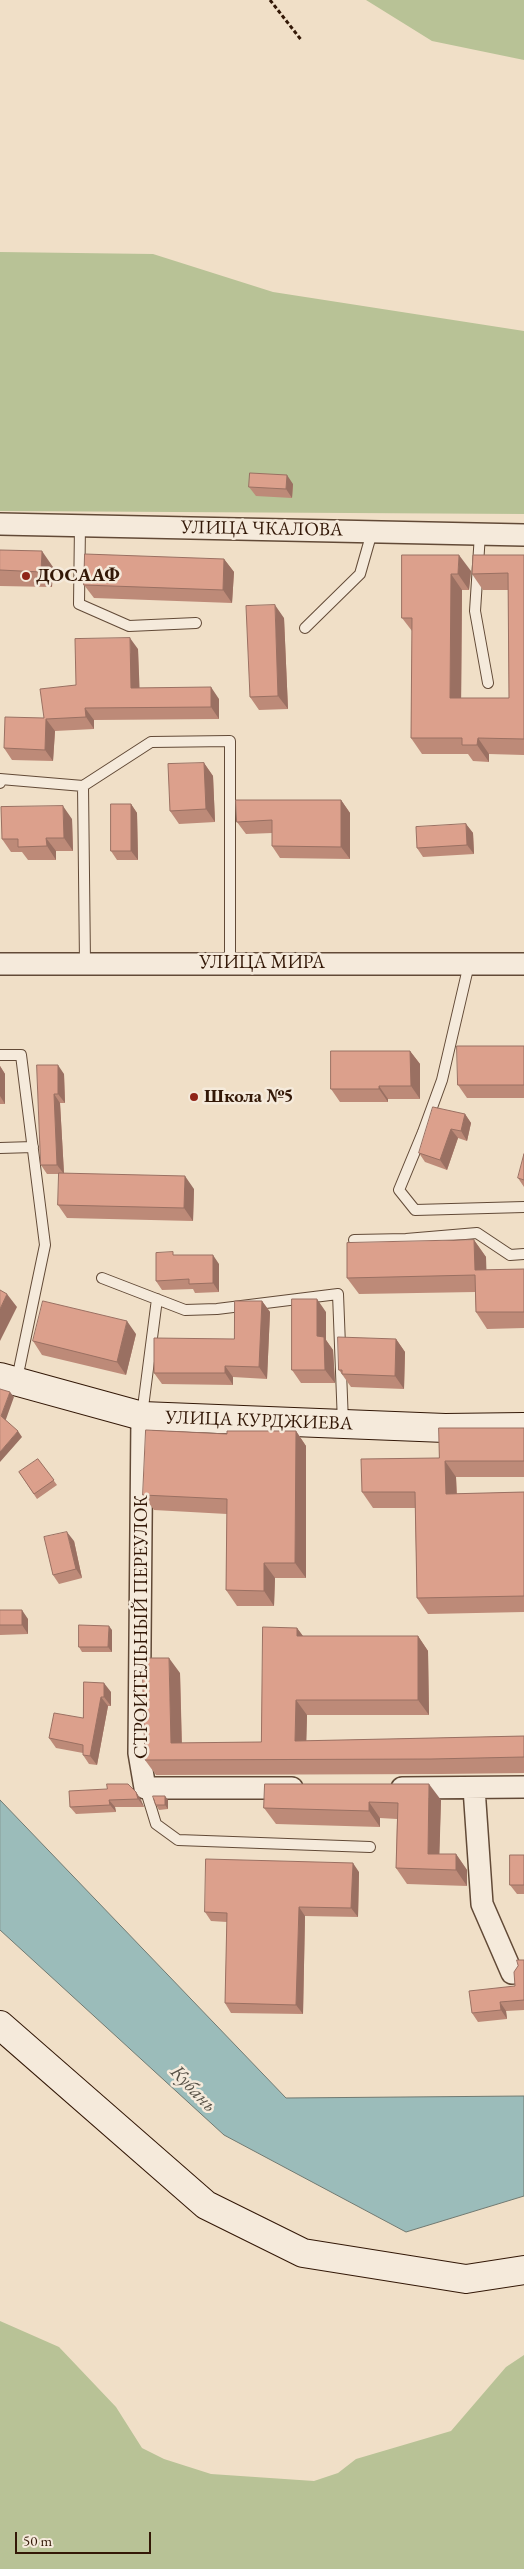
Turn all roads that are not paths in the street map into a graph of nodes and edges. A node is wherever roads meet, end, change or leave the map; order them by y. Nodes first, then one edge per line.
1 (0, 524) edge
2 (80, 525) junction
3 (372, 532) junction
4 (480, 534) junction
5 (524, 535) edge
6 (196, 623) dead end
7 (305, 628) dead end
8 (488, 683) dead end
9 (0, 783) edge
10 (83, 786) junction
11 (86, 963) junction
12 (230, 963) junction
13 (0, 964) edge
14 (468, 964) junction
15 (524, 964) edge
16 (0, 1055) edge
17 (32, 1147) junction
18 (0, 1148) edge
19 (524, 1207) edge
20 (354, 1240) dead end
21 (524, 1254) edge
22 (102, 1278) dead end
23 (157, 1299) junction
24 (8, 1380) edge
25 (142, 1416) junction
26 (343, 1424) junction
27 (524, 1427) edge
28 (524, 1787) edge
29 (145, 1788) junction
30 (315, 1788) edge
31 (385, 1788) edge
32 (474, 1788) junction
33 (370, 1847) dead end
34 (512, 1973) edge
35 (0, 2025) edge
36 (524, 2270) edge

1 - 2 street, УЛИЦА ЧКАЛОВА
2 - 3 street, УЛИЦА ЧКАЛОВА
2 - 6 lane
3 - 4 street, УЛИЦА ЧКАЛОВА
3 - 7 lane
4 - 5 street, УЛИЦА ЧКАЛОВА
4 - 8 lane
9 - 10 lane
10 - 11 lane
10 - 12 lane
11 - 12 street, УЛИЦА МИРА
11 - 13 street, УЛИЦА МИРА
12 - 14 street, УЛИЦА МИРА
14 - 15 street, УЛИЦА МИРА
14 - 19 lane
16 - 17 lane
17 - 18 lane
17 - 24 lane
20 - 21 lane
22 - 23 lane
23 - 25 lane
23 - 26 lane
24 - 25 street, УЛИЦА КУРДЖИЕВА
25 - 26 street, УЛИЦА КУРДЖИЕВА
25 - 29 street, СТРОИТЕЛЬНЫЙ ПЕРЕУЛОК
26 - 27 street, УЛИЦА КУРДЖИЕВА
28 - 32 street
29 - 30 street
29 - 33 lane
31 - 32 street
32 - 34 street
35 - 36 street

